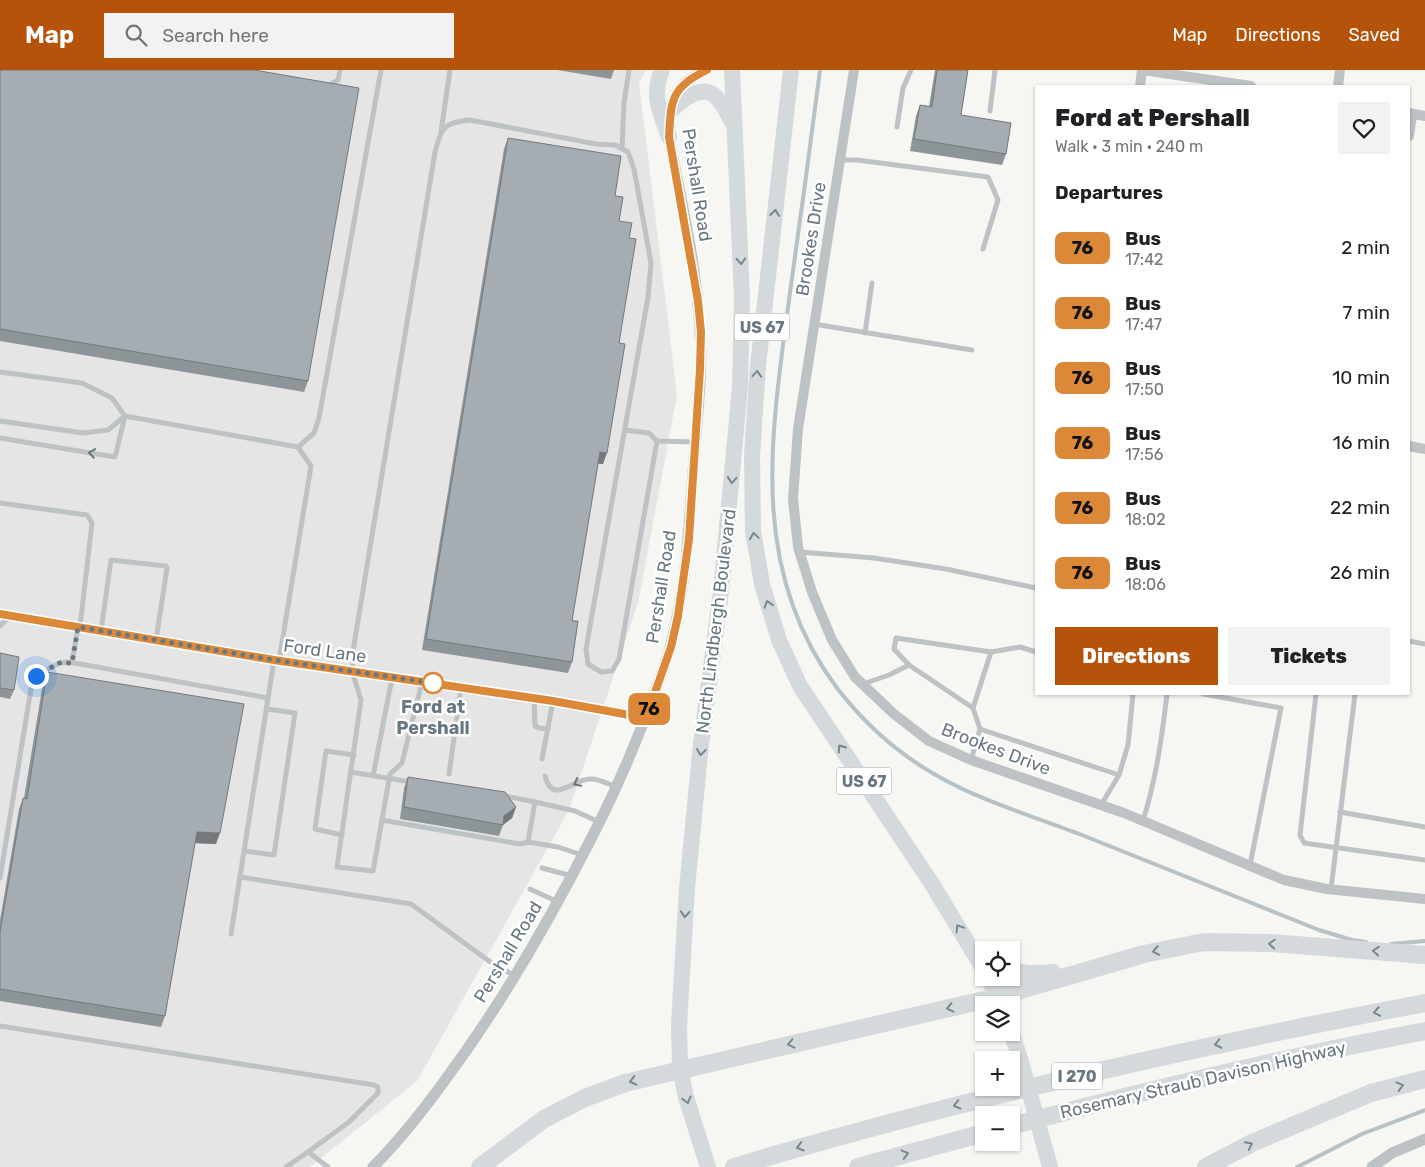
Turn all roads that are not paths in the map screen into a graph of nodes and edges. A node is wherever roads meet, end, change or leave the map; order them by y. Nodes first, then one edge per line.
1 (340, 70) edge
2 (381, 70) edge
3 (450, 70) edge
4 (629, 70) edge
5 (662, 70) edge
6 (707, 70) edge
7 (732, 70) edge
8 (791, 70) edge
9 (854, 70) edge
10 (911, 70) edge
11 (995, 70) edge
12 (1143, 70) edge
13 (1340, 70) edge
14 (320, 84) edge
15 (1140, 85) edge
16 (1244, 85) edge
17 (1338, 85) edge
18 (670, 111) junction
19 (990, 111) dead end
20 (1411, 113) edge
21 (1425, 116) edge
22 (734, 124) junction
23 (897, 127) dead end
24 (441, 132) junction
25 (669, 137) junction
26 (622, 149) junction
27 (840, 160) junction
28 (983, 249) dead end
29 (872, 283) dead end
30 (814, 324) junction
31 (865, 333) junction
32 (972, 350) dead end
33 (0, 372) edge
34 (124, 416) junction
35 (0, 421) edge
36 (625, 430) junction
37 (0, 438) edge
38 (657, 441) junction
39 (695, 442) junction
40 (1410, 446) edge
41 (298, 447) junction
42 (1425, 449) edge
43 (0, 503) edge
44 (800, 552) junction
45 (1035, 588) edge
46 (5, 615) edge
47 (0, 626) edge
48 (79, 627) junction
49 (101, 631) junction
50 (156, 640) junction
51 (1410, 641) edge
52 (1425, 644) edge
53 (991, 652) junction
54 (1035, 652) edge
55 (276, 660) junction
56 (72, 663) junction
57 (909, 665) junction
58 (352, 671) junction
59 (392, 677) junction
60 (422, 682) junction
61 (863, 685) junction
62 (461, 688) junction
63 (1133, 695) edge
64 (1167, 695) edge
65 (1209, 695) edge
66 (1316, 695) edge
67 (1354, 695) edge
68 (268, 698) junction
69 (534, 698) junction
70 (553, 701) junction
71 (973, 708) junction
72 (267, 709) junction
73 (646, 718) junction
74 (548, 729) junction
75 (980, 729) junction
76 (354, 755) junction
77 (542, 759) dead end
78 (971, 760) junction
79 (351, 772) junction
80 (449, 774) dead end
81 (1119, 775) junction
82 (373, 776) junction
83 (544, 776) dead end
84 (389, 779) junction
85 (417, 783) edge
86 (617, 787) junction
87 (494, 794) edge
88 (535, 802) junction
89 (1101, 805) junction
90 (1340, 812) junction
91 (382, 820) junction
92 (1143, 821) junction
93 (600, 822) junction
94 (1425, 827) edge
95 (342, 835) junction
96 (528, 842) junction
97 (1336, 848) junction
98 (245, 851) junction
99 (583, 855) junction
100 (1425, 860) edge
101 (1250, 866) junction
102 (542, 868) dead end
103 (572, 876) junction
104 (240, 877) junction
105 (0, 878) edge
106 (530, 889) dead end
107 (1331, 889) junction
108 (1425, 899) edge
109 (558, 902) junction
110 (231, 934) dead end
111 (975, 948) edge
112 (1425, 955) edge
113 (1091, 969) junction
114 (1020, 974) edge
115 (516, 976) junction
116 (1013, 996) edge
117 (1425, 1003) edge
118 (975, 1006) edge
119 (0, 1026) edge
120 (1425, 1031) edge
121 (1014, 1041) edge
122 (680, 1069) junction
123 (1425, 1079) edge
124 (1020, 1124) edge
125 (975, 1135) edge
126 (1425, 1139) edge
127 (308, 1152) junction
128 (1049, 1161) edge
129 (1379, 1165) edge
130 (286, 1167) edge
131 (328, 1167) edge
132 (373, 1167) edge
133 (480, 1167) edge
134 (708, 1167) edge
135 (734, 1167) edge
136 (858, 1167) edge
137 (1206, 1167) edge

1 - 14 lane
2 - 41 lane
3 - 24 lane
4 - 26 lane
5 - 25 highway
6 - 18 street, Pershall Road
7 - 22 highway, North Lindbergh Boulevard / US 67
111 -> 8 highway, North Lindbergh Boulevard / US 67
9 - 27 street, Brookes Drive
10 - 23 lane
11 - 19 lane
12 - 15 street
12 - 16 street
13 - 17 street
18 - 22 highway
18 - 25 street, Pershall Road
20 - 21 street
22 -> 122 highway, North Lindbergh Boulevard / US 67
24 - 26 lane
24 - 58 lane
25 - 39 street, Pershall Road
26 - 36 lane
27 - 28 lane
27 - 30 street, Brookes Drive
29 - 31 lane
30 - 31 lane
30 - 44 street, Brookes Drive
31 - 32 lane
33 - 34 lane
34 - 35 lane
34 -> 37 lane
34 - 41 lane
36 - 38 lane
36 - 38 lane
38 - 39 lane
39 - 73 street, Pershall Road
40 - 42 street
41 - 55 lane
43 - 48 lane
44 - 45 lane
44 - 61 street, Brookes Drive
46 - 47 lane
46 - 48 street, Ford Lane
48 - 49 street, Ford Lane
48 - 56 lane
49 - 50 street, Ford Lane
49 - 50 lane
50 - 55 street, Ford Lane
51 - 52 lane
53 - 54 lane
53 - 57 lane
53 - 71 lane
55 - 58 street, Ford Lane
55 - 68 lane
56 - 68 lane
56 - 105 lane
57 - 61 lane
57 - 71 lane
58 - 59 street, Ford Lane
58 - 76 lane
59 - 60 street, Ford Lane
59 - 82 lane
60 - 62 street, Ford Lane
60 - 84 lane
61 - 78 street, Brookes Drive
62 - 69 street, Ford Lane
62 - 80 lane
63 - 81 lane
64 - 92 lane
65 - 101 lane
66 - 97 lane
67 - 90 lane
68 - 72 lane
69 - 70 street, Ford Lane
69 - 74 lane
70 - 73 street, Ford Lane
70 - 74 lane
71 - 75 lane
72 - 98 lane
72 - 98 lane
73 - 86 street, Pershall Road
74 - 77 lane
75 - 78 lane
75 - 81 lane
76 - 79 lane
76 - 95 lane
78 - 89 street, Brookes Drive
79 - 82 lane
79 - 95 lane
81 - 89 lane
82 - 84 lane
86 -> 83 lane
84 - 85 lane
84 - 91 lane
86 - 93 street, Pershall Road
87 - 88 lane
88 - 93 lane
88 - 96 lane
89 - 92 street, Brookes Drive
90 - 94 lane
90 - 97 lane
91 - 95 lane
91 - 96 lane
92 - 101 street, Brookes Drive
93 - 99 street, Pershall Road
96 - 99 lane
97 - 100 lane
97 - 107 lane
98 - 104 lane
99 - 103 street, Pershall Road
101 - 107 street, Brookes Drive
102 - 103 lane
103 - 109 street, Pershall Road
104 - 110 lane
104 - 115 lane
106 - 109 lane
107 - 108 street, Brookes Drive
109 - 115 street, Pershall Road
112 -> 113 highway
113 - 114 highway
113 - 116 highway
115 - 132 street, Pershall Road
117 -> 135 highway, Rosemary Straub Davison Highway / I 270
118 -> 122 highway
119 - 127 lane
120 - 124 highway, Rosemary Straub Davison Highway / I 270
121 - 128 highway
122 -> 133 highway
122 -> 134 highway, North Lindbergh Boulevard / US 67
137 -> 123 highway
136 -> 125 highway
126 - 129 street
127 - 130 lane
127 - 131 lane

